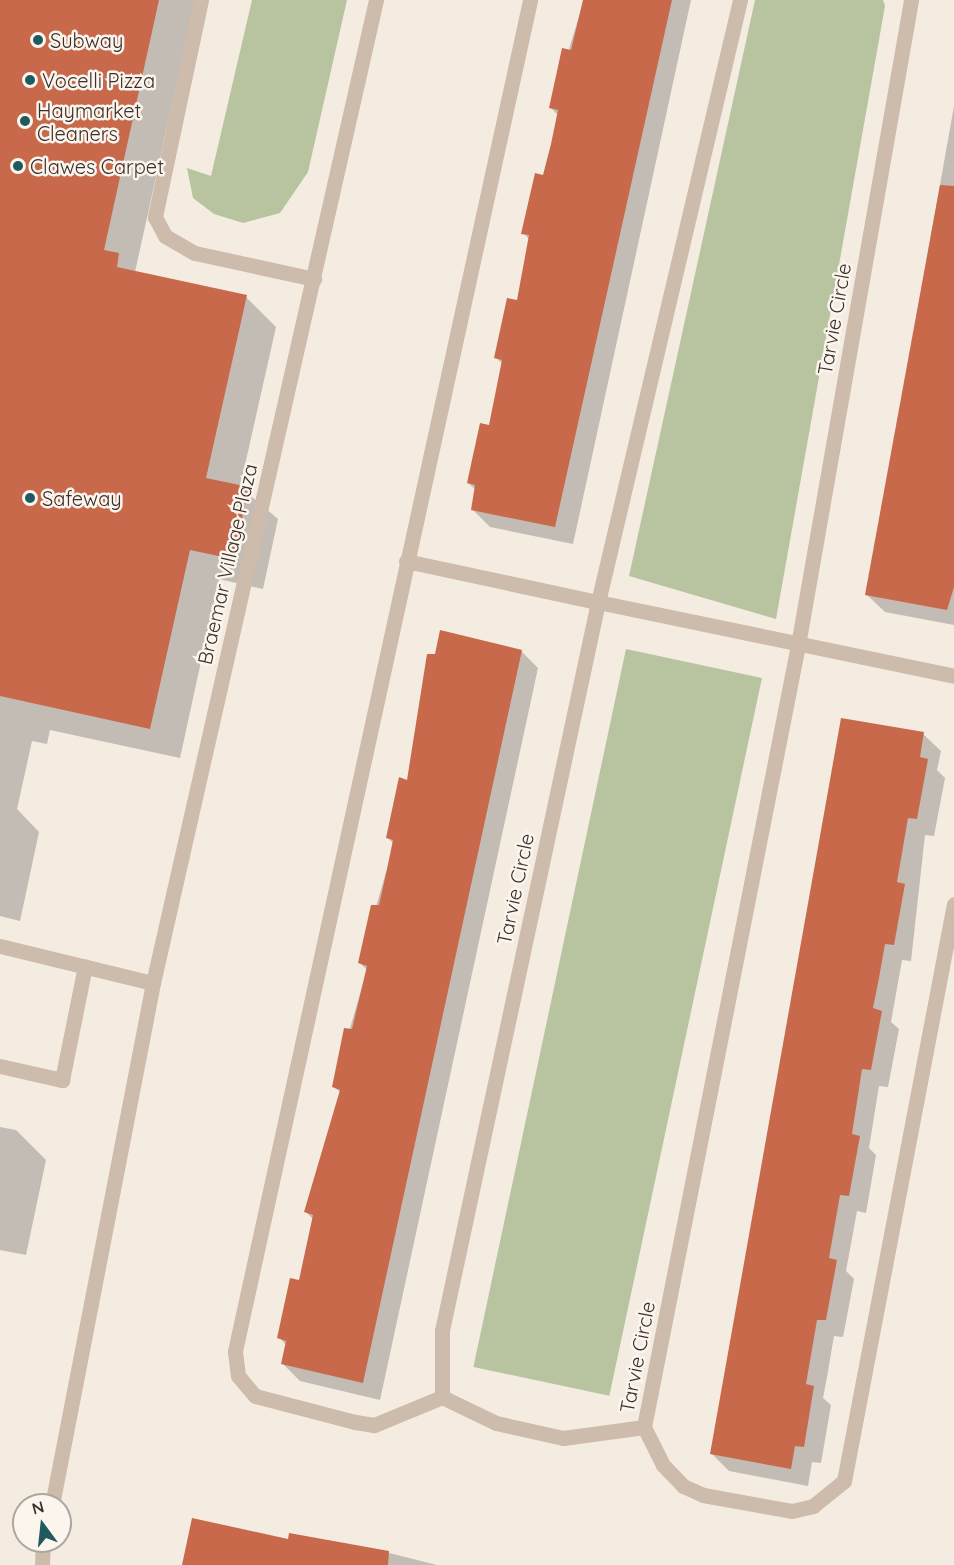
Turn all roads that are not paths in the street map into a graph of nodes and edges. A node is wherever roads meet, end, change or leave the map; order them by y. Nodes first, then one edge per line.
1 (201, 0) edge
2 (376, 0) edge
3 (530, 0) edge
4 (740, 0) edge
5 (911, 0) edge
6 (314, 279) junction
7 (406, 561) junction
8 (598, 602) junction
9 (798, 645) junction
10 (954, 676) edge
11 (954, 904) edge
12 (0, 946) edge
13 (85, 966) junction
14 (153, 983) junction
15 (0, 1066) edge
16 (442, 1396) junction
17 (644, 1427) junction
18 (54, 1493) edge

1 - 6 street
2 - 6 street, Braemar Village Plaza
3 - 7 street
4 - 8 street, Tarvie Circle
5 - 9 street, Tarvie Circle
6 - 14 street, Braemar Village Plaza
7 - 8 street
7 - 16 street
8 - 9 street
8 - 16 street, Tarvie Circle
9 - 10 street
9 - 17 street, Tarvie Circle
11 - 17 street
12 - 13 street
13 - 14 street
13 - 15 street
14 - 18 street, Braemar Village Plaza
16 - 17 street, Tarvie Circle

